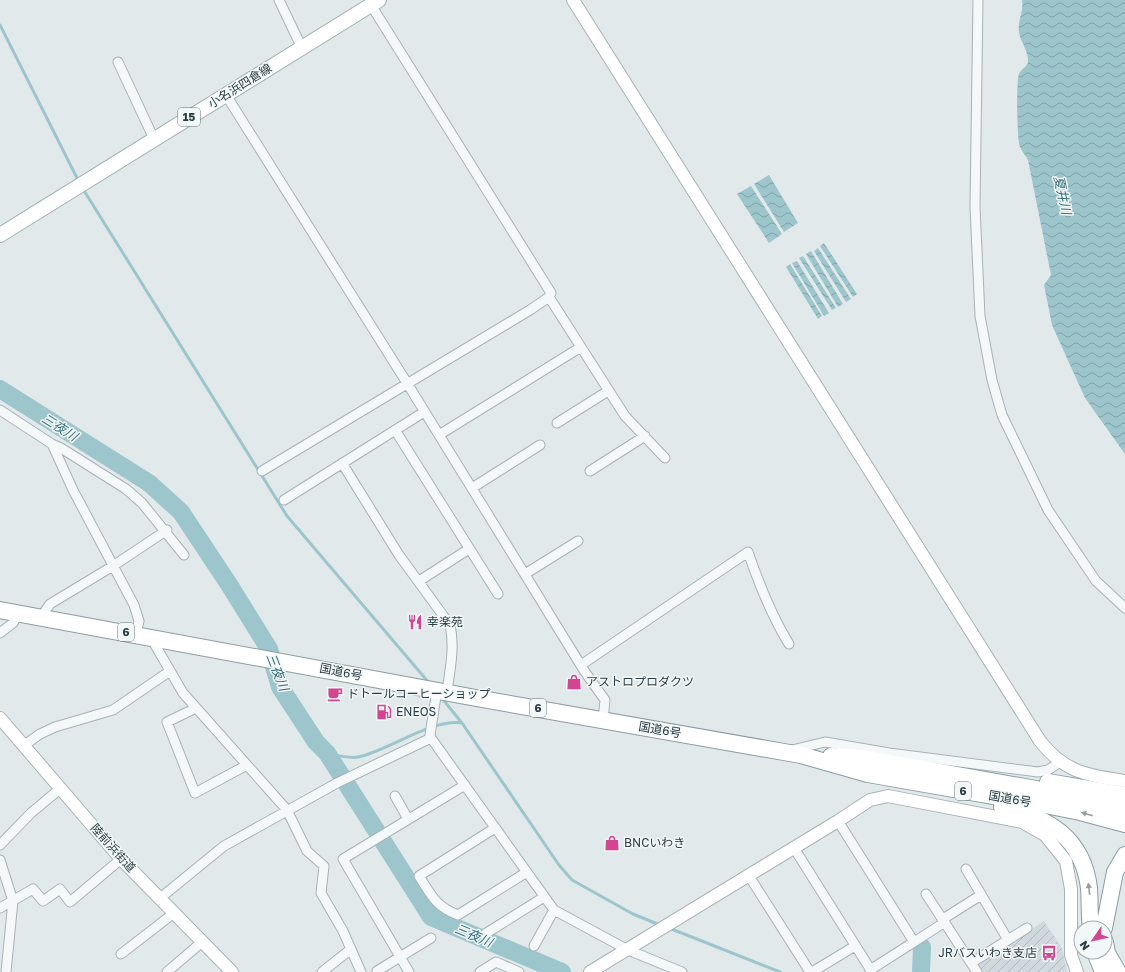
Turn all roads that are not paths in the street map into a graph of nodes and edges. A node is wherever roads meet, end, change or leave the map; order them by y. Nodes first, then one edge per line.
1 (278, 0) edge
2 (573, 0) edge
3 (978, 0) edge
4 (375, 2) edge
5 (302, 48) junction
6 (118, 62) dead end
7 (226, 95) junction
8 (154, 140) junction
9 (0, 235) edge
10 (549, 297) junction
11 (581, 347) junction
12 (407, 383) junction
13 (608, 391) junction
14 (0, 410) edge
15 (424, 412) junction
16 (557, 423) dead end
17 (395, 430) junction
18 (439, 435) junction
19 (645, 436) junction
20 (52, 444) junction
21 (540, 445) dead end
22 (665, 458) dead end
23 (342, 463) junction
24 (262, 471) dead end
25 (590, 471) dead end
26 (472, 488) junction
27 (284, 500) dead end
28 (166, 530) junction
29 (578, 541) dead end
30 (470, 549) junction
31 (184, 555) dead end
32 (113, 566) junction
33 (525, 574) junction
34 (419, 581) junction
35 (498, 594) dead end
36 (1125, 608) edge
37 (0, 610) edge
38 (18, 613) junction
39 (41, 617) junction
40 (0, 633) edge
41 (143, 635) junction
42 (789, 644) dead end
43 (581, 665) junction
44 (170, 671) junction
45 (442, 691) junction
46 (196, 708) junction
47 (0, 718) edge
48 (603, 720) junction
49 (431, 736) junction
50 (23, 746) junction
51 (785, 752) junction
52 (801, 755) junction
53 (1060, 762) junction
54 (247, 765) junction
55 (916, 768) junction
56 (465, 785) junction
57 (61, 788) junction
58 (1122, 790) edge
59 (395, 796) dead end
60 (287, 810) junction
61 (1125, 810) edge
62 (408, 819) junction
63 (838, 821) junction
64 (1125, 824) edge
65 (495, 828) junction
66 (0, 845) edge
67 (794, 848) junction
68 (1125, 855) edge
69 (121, 859) junction
70 (0, 860) edge
71 (966, 869) dead end
72 (2, 872) edge
73 (527, 872) junction
74 (749, 876) junction
75 (926, 894) dead end
76 (981, 896) junction
77 (544, 897) junction
78 (159, 899) junction
79 (13, 901) junction
80 (0, 908) edge
81 (554, 910) junction
82 (174, 913) junction
83 (1091, 920) edge
84 (1106, 920) edge
85 (944, 921) junction
86 (1027, 928) dead end
87 (485, 934) dead end
88 (431, 938) dead end
89 (1008, 940) junction
90 (202, 942) junction
91 (914, 942) junction
92 (534, 946) dead end
93 (855, 946) junction
94 (351, 949) junction
95 (628, 950) junction
96 (121, 954) dead end
97 (400, 957) junction
98 (1098, 960) edge
99 (1111, 960) edge
100 (971, 963) junction
101 (377, 971) dead end
102 (871, 971) edge
103 (6, 972) edge
104 (167, 972) edge
105 (232, 972) edge
106 (322, 972) edge
107 (361, 972) edge
108 (409, 972) edge
109 (480, 972) edge
110 (519, 972) edge
111 (591, 972) edge
112 (682, 972) edge
113 (811, 972) edge
114 (977, 972) edge
115 (1077, 972) edge
116 (1103, 972) edge
117 (1118, 972) edge

1 - 5 street
2 - 53 street
3 - 36 street
4 - 5 main road, 小名浜四倉線 / 15
4 - 10 street
5 - 7 main road, 小名浜四倉線 / 15
6 - 8 street
7 - 8 main road, 小名浜四倉線 / 15
7 - 12 street
8 - 9 main road, 小名浜四倉線 / 15
10 - 11 street
10 - 12 street
11 - 13 street
11 - 18 street
12 - 15 street
12 - 24 street
13 - 16 street
13 - 19 street
14 - 20 street
15 - 17 street
15 - 18 street
17 - 23 street
17 - 30 street
18 - 26 street
19 - 22 street
19 - 25 street
20 - 28 street
20 - 32 street
21 - 26 street
23 - 27 street
23 - 34 street
26 - 33 street
28 - 31 street
28 - 32 street
29 - 33 street
30 - 34 street
30 - 35 street
32 - 39 street
32 - 41 street
33 - 43 street
34 - 45 street
37 - 38 highway, 国道6号 / 6
38 - 39 highway, 国道6号 / 6
38 - 40 street
39 - 41 highway, 国道6号 / 6
41 - 44 street
41 - 45 highway, 国道6号 / 6
42 - 43 street
43 - 48 street
44 - 46 street
44 - 50 street
45 - 48 highway, 国道6号 / 6
45 - 49 street
46 - 54 street
46 - 54 street
47 - 50 street, 陸前浜街道
48 - 51 highway, 国道6号 / 6
49 - 56 street
49 - 60 street
50 - 57 street, 陸前浜街道
51 - 52 highway, 国道6号 / 6
51 - 53 street
52 - 55 highway, 国道6号 / 6
64 -> 52 highway, 国道6号 / 6
83 -> 52 highway, 6
53 - 58 street
54 - 60 street
55 - 58 highway, 6
55 - 61 highway, 国道6号 / 6
56 - 62 street
56 - 65 street
57 - 66 street
57 - 69 street, 陸前浜街道
59 - 62 street
60 - 78 street
60 - 94 street
62 - 97 street
63 - 67 street
63 - 91 street
63 - 115 street
65 - 73 street
65 - 73 street
67 - 74 street
67 - 93 street
68 - 84 highway
69 - 78 street, 陸前浜街道
69 - 79 street
70 - 72 street
71 - 76 street
72 - 79 street
73 - 77 street
74 - 95 street
74 - 113 street
75 - 85 street
76 - 85 street
76 - 89 street
77 - 81 street
77 - 87 street
78 - 82 street, 陸前浜街道
79 - 80 street
79 - 103 street
81 - 92 street
81 - 95 street
82 - 90 street, 陸前浜街道
82 - 96 street
85 - 91 street
85 - 100 street
86 - 89 street
88 - 97 street
89 - 100 street
90 - 104 street
90 - 105 street, 陸前浜街道
91 - 102 street
93 - 102 street
93 - 113 street
94 - 106 street
94 - 107 street
95 - 111 street
95 - 112 street
97 - 101 street
97 - 108 street
98 - 116 highway
99 - 117 highway
100 - 114 street
109 - 110 street

